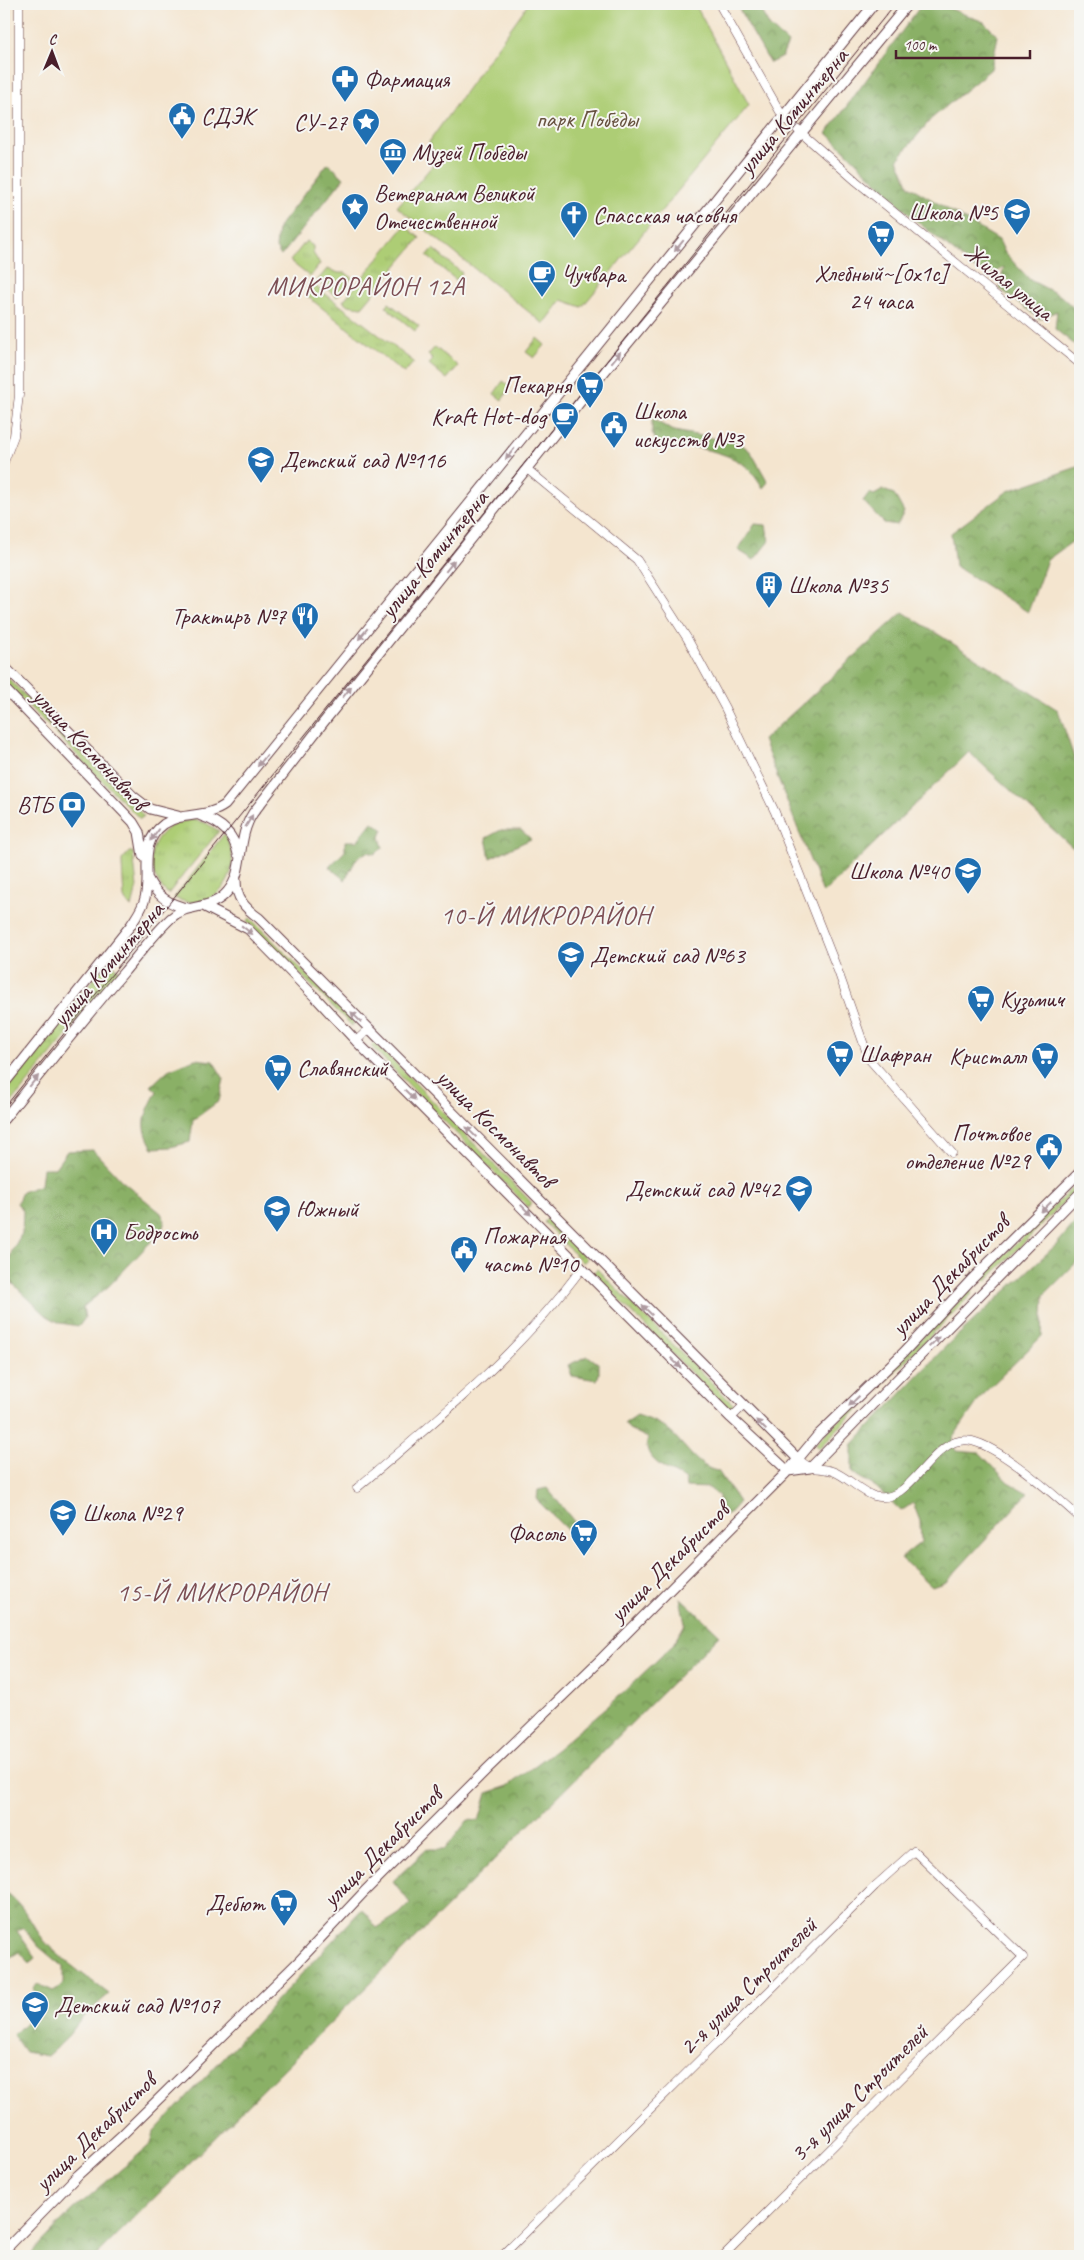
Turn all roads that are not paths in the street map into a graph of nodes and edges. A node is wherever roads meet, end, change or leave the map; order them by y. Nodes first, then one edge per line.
1 (19, 4) edge
2 (719, 4) edge
3 (874, 4) edge
4 (908, 4) edge
5 (782, 117) junction
6 (801, 133) junction
7 (1080, 364) edge
8 (4, 462) edge
9 (527, 469) junction
10 (4, 666) edge
11 (4, 688) edge
12 (180, 816) junction
13 (200, 816) junction
14 (145, 866) junction
15 (238, 868) junction
16 (205, 907) junction
17 (188, 908) junction
18 (369, 1029) junction
19 (356, 1041) junction
20 (4, 1084) edge
21 (4, 1119) edge
22 (952, 1153) dead end
23 (1080, 1172) edge
24 (1080, 1194) edge
25 (582, 1268) junction
26 (971, 1280) junction
27 (983, 1293) junction
28 (743, 1406) junction
29 (730, 1418) junction
30 (796, 1458) junction
31 (810, 1468) junction
32 (788, 1471) junction
33 (357, 1488) dead end
34 (1080, 1518) edge
35 (1023, 1957) joint
36 (4, 2251) edge
37 (502, 2256) edge
38 (723, 2256) edge

1 - 8 street
2 - 5 street
3 - 5 street, улица Коминтерна
4 - 6 street, улица Коминтерна
5 - 6 street, Жилая улица
5 -> 13 street, улица Коминтерна
6 - 7 street, Жилая улица
9 -> 6 street, улица Коминтерна
15 -> 9 street, улица Коминтерна
9 - 22 street
10 - 12 street, улица Космонавтов
11 - 14 street, улица Космонавтов
12 - 13 street, улица Коминтерна
12 -> 14 street, улица Коминтерна
13 - 15 street, улица Космонавтов
14 - 17 street, улица Космонавтов
14 - 20 street, улица Коминтерна
15 - 16 street, улица Коминтерна
18 -> 15 street, улица Космонавтов
16 - 17 street, улица Коминтерна
16 -> 19 street, улица Космонавтов
21 -> 17 street, улица Коминтерна
18 - 19 street
28 -> 18 street, улица Космонавтов
19 -> 25 street, улица Космонавтов
23 -> 26 street, улица Декабристов
24 - 27 street, улица Декабристов
25 -> 29 street, улица Космонавтов
25 - 33 street
26 - 27 street
26 -> 30 street, улица Декабристов
31 -> 27 street, улица Декабристов
28 - 29 street
30 -> 28 street, улица Космонавтов
29 - 32 street, улица Космонавтов
30 - 31 street
30 - 32 street, улица Декабристов
31 - 32 street
31 - 34 street
32 - 36 street, улица Декабристов
35 - 37 street, 2-я улица Строителей
35 - 38 street, 3-я улица Строителей

